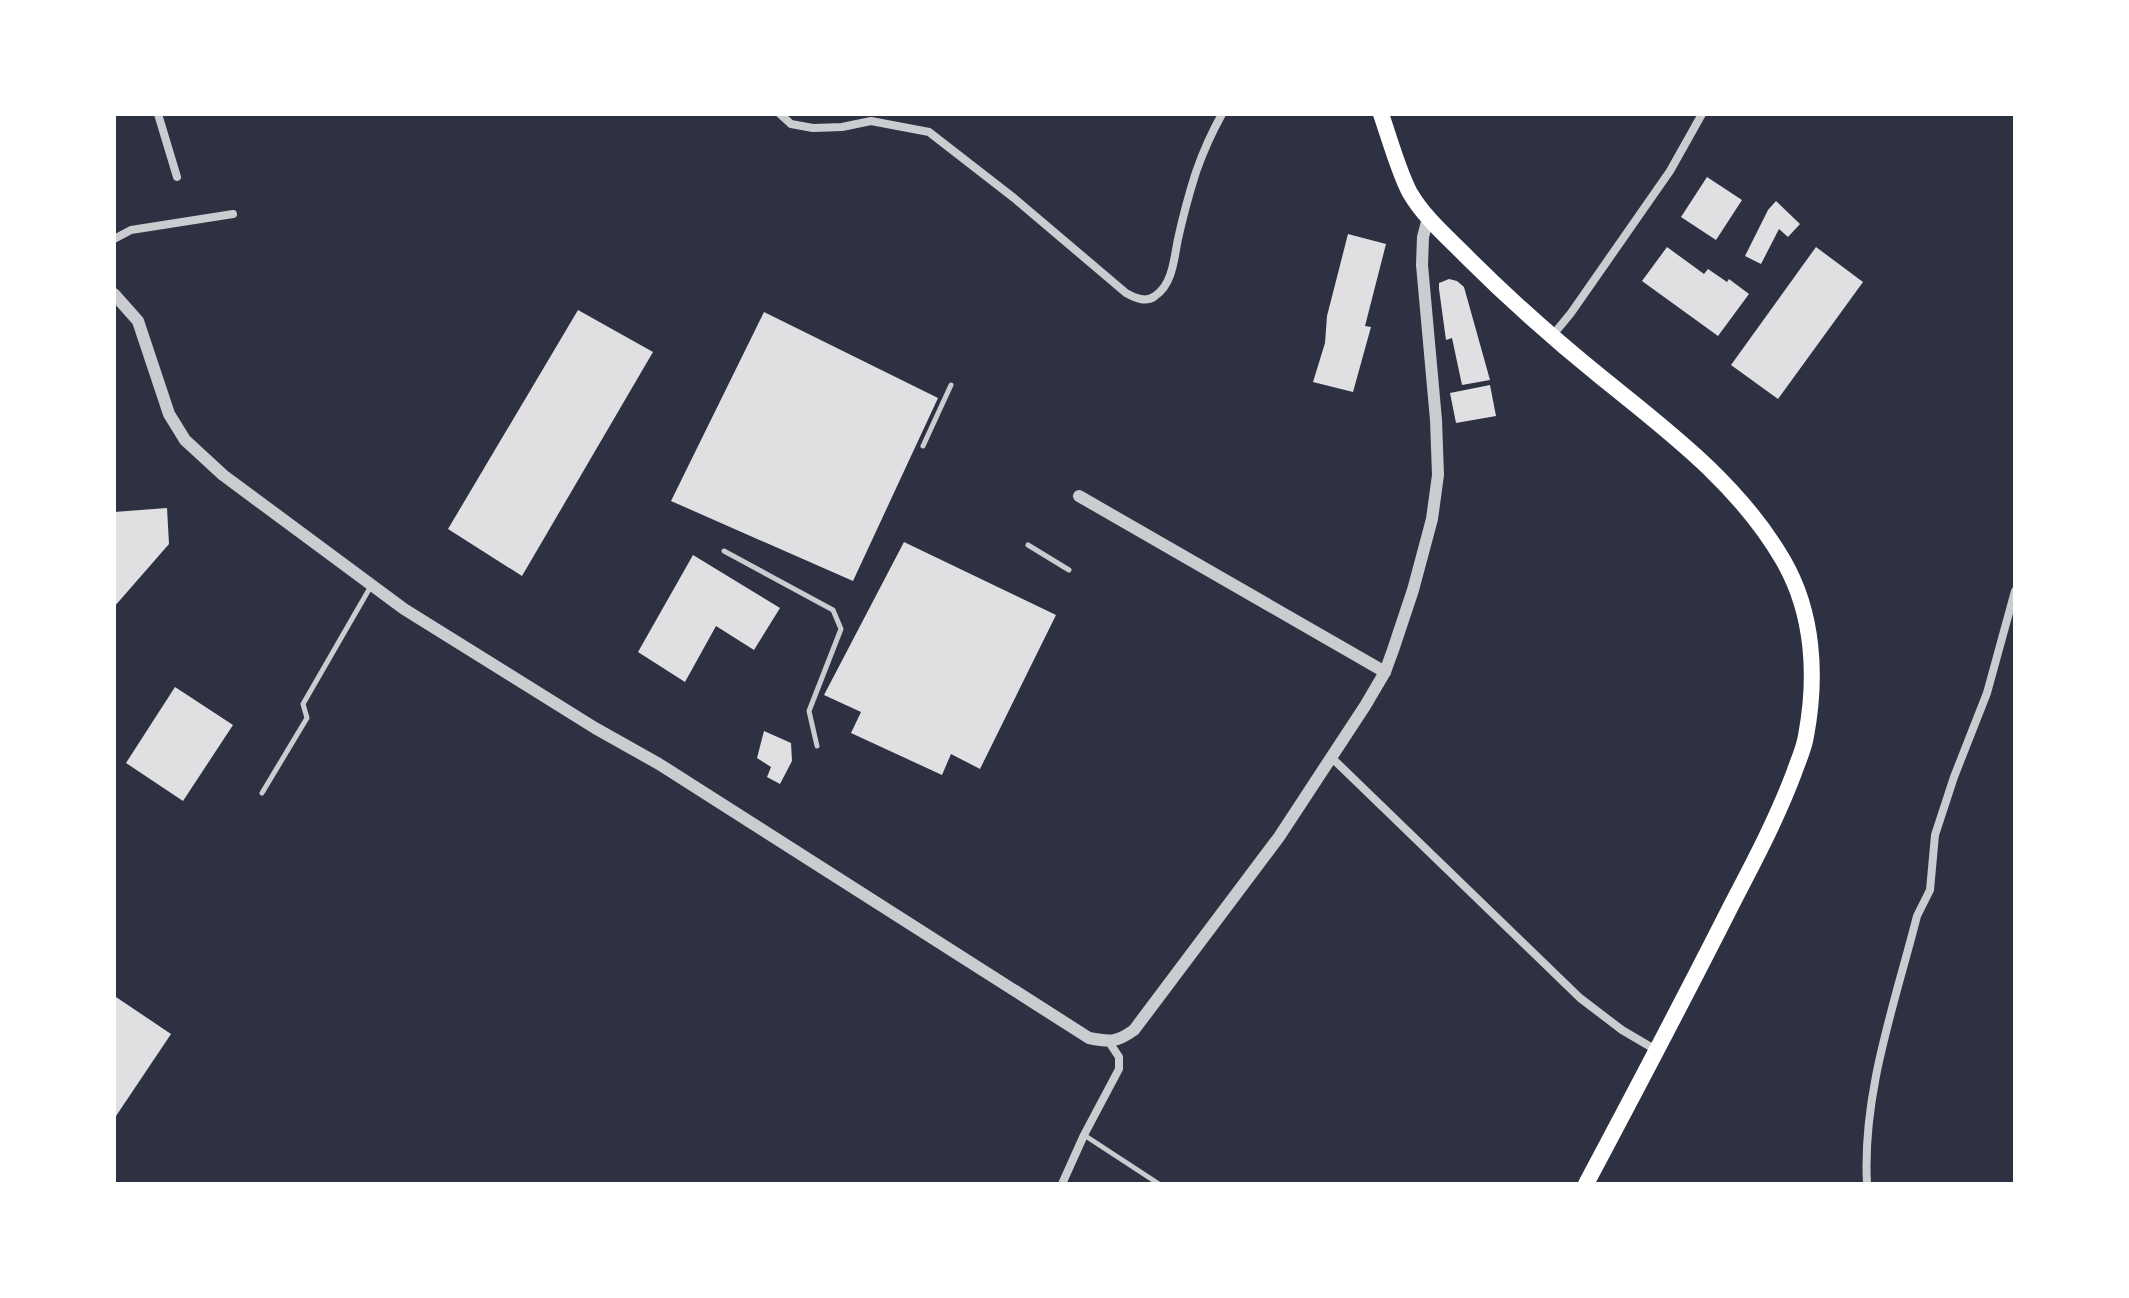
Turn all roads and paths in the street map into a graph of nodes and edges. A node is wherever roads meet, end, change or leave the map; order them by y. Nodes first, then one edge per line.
1 (158, 114) edge
2 (780, 114) edge
3 (1222, 114) edge
4 (1381, 114) edge
5 (1702, 114) edge
6 (177, 177) dead end
7 (233, 214) dead end
8 (1428, 218) junction
9 (114, 239) edge
10 (114, 294) edge
11 (1552, 337) junction
12 (951, 385) dead end
13 (923, 446) dead end
14 (1079, 496) dead end
15 (1028, 545) dead end
16 (724, 551) dead end
17 (1069, 570) dead end
18 (371, 585) junction
19 (2015, 591) edge
20 (1385, 672) junction
21 (817, 746) dead end
22 (1332, 758) junction
23 (262, 793) dead end
24 (1109, 1042) junction
25 (1657, 1051) junction
26 (1084, 1135) junction
27 (1062, 1184) edge
28 (1159, 1184) edge
29 (1586, 1184) edge
30 (1867, 1184) edge

1 - 6 street
2 - 3 street
4 - 8 main road
5 - 11 street
7 - 9 street
8 - 11 main road
8 - 20 street
10 - 18 street
11 - 25 main road
12 - 13 lane
14 - 20 street
15 - 17 lane
16 - 21 lane
18 - 23 lane
18 - 24 street
19 - 30 street
20 - 22 street
22 - 24 street
22 - 25 street
24 - 26 street
25 - 29 main road
26 - 27 street
26 - 28 lane

